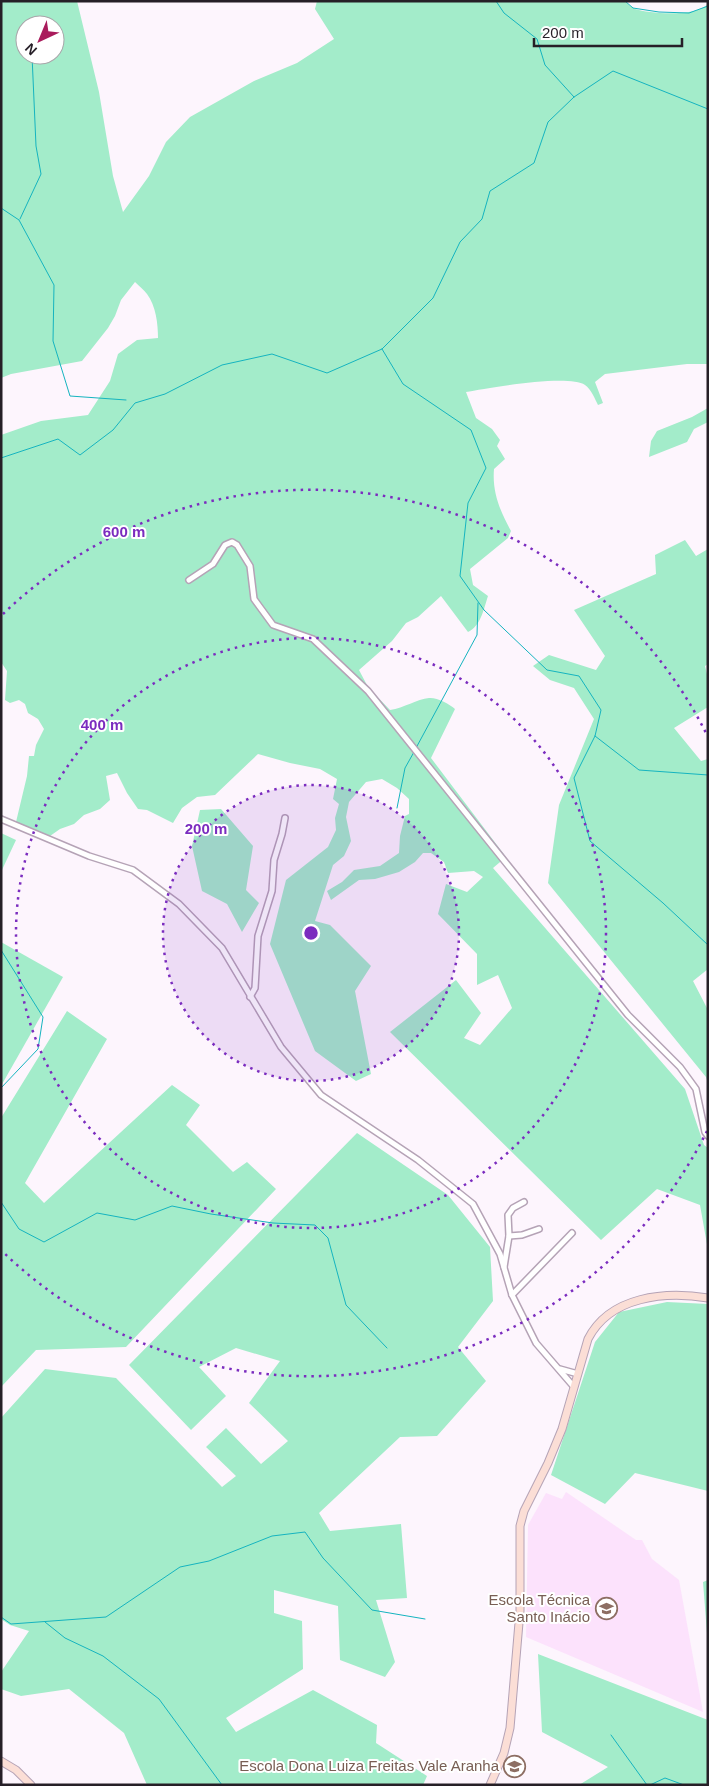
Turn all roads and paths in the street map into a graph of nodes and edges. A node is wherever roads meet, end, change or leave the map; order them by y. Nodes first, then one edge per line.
1 (190, 580) dead end
2 (285, 818) dead end
3 (1, 819) edge
4 (250, 997) junction
5 (708, 1136) edge
6 (524, 1202) dead end
7 (539, 1229) dead end
8 (572, 1234) dead end
9 (509, 1236) junction
10 (504, 1267) junction
11 (512, 1295) junction
12 (708, 1298) edge
13 (560, 1369) junction
14 (578, 1374) junction
15 (574, 1387) junction
16 (1, 1761) edge
17 (31, 1785) edge
18 (490, 1785) edge

1 - 5 street
2 - 4 street
3 - 4 street
4 - 10 street
6 - 9 street
7 - 9 street
8 - 11 street
9 - 10 street
10 - 11 street
11 - 13 street
12 - 14 main road
13 - 14 street
13 - 15 street
14 - 15 main road
15 - 18 main road
16 - 17 main road

